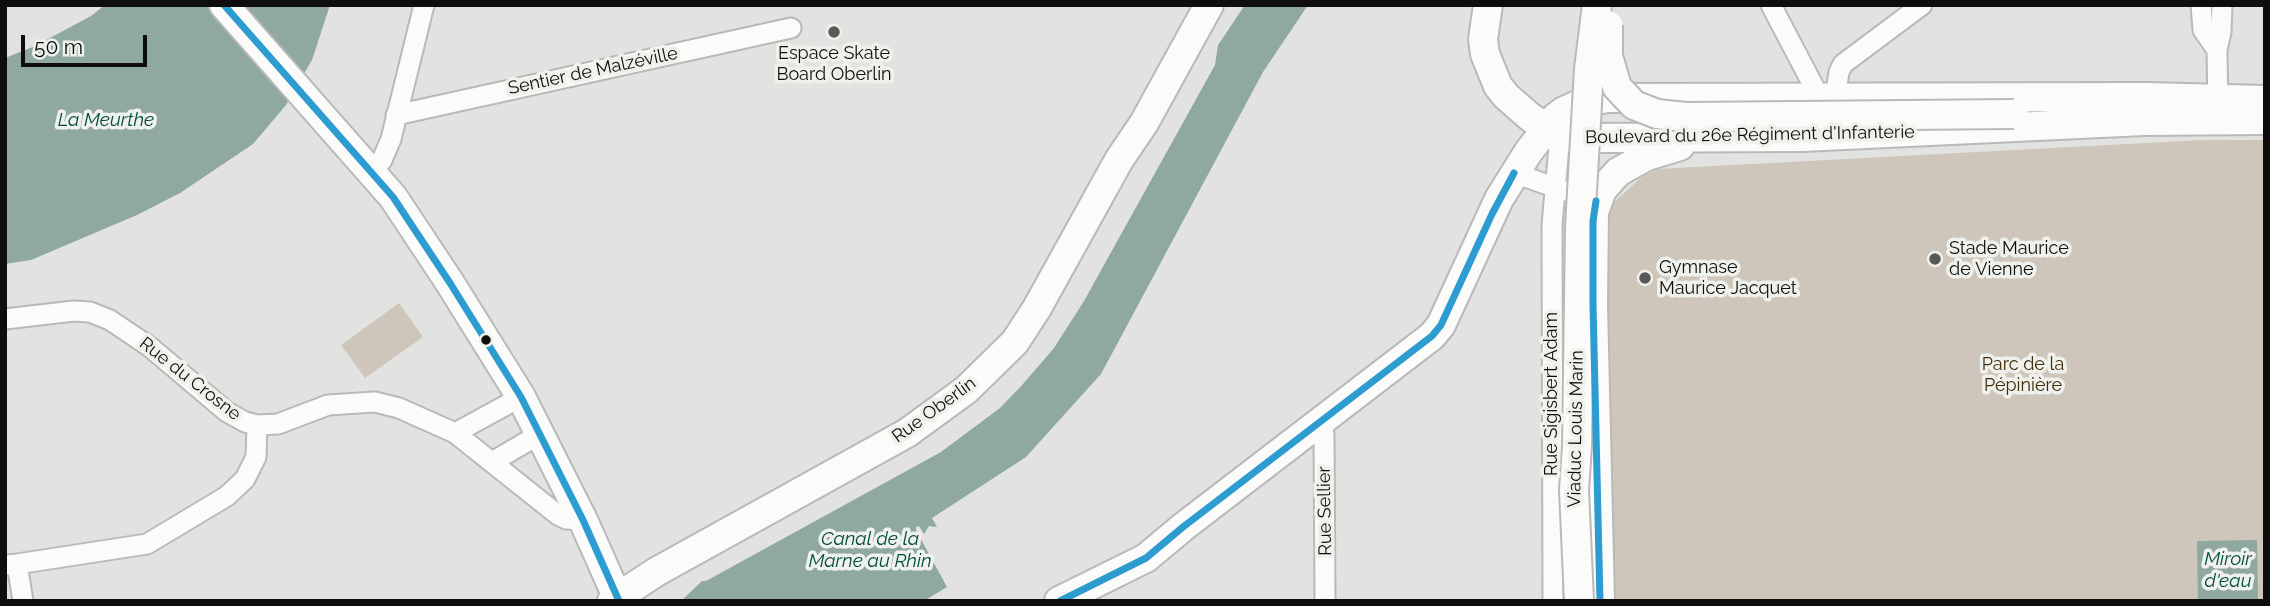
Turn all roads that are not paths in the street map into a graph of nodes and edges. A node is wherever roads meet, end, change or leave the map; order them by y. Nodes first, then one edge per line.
1 (224, 5) edge
2 (424, 5) edge
3 (1209, 5) edge
4 (1488, 5) edge
5 (1597, 5) edge
6 (1610, 5) edge
7 (1771, 5) edge
8 (1922, 5) edge
9 (2201, 5) edge
10 (2222, 5) edge
11 (791, 28) dead end
12 (2217, 50) junction
13 (2146, 97) junction
14 (1826, 99) junction
15 (2265, 100) edge
16 (2218, 110) junction
17 (396, 115) junction
18 (2265, 120) edge
19 (1546, 127) junction
20 (1712, 137) junction
21 (364, 164) junction
22 (1514, 173) junction
23 (1556, 188) junction
24 (1596, 201) junction
25 (5, 318) edge
26 (521, 397) junction
27 (1320, 422) junction
28 (257, 425) junction
29 (456, 433) junction
30 (540, 434) junction
31 (492, 462) junction
32 (583, 520) junction
33 (11, 564) edge
34 (1070, 599) edge
35 (616, 600) edge
36 (23, 601) edge
37 (1325, 601) edge
38 (1553, 601) edge
39 (1579, 601) edge
40 (1600, 601) edge

1 - 21 main road
2 - 17 street
3 - 35 main road, Rue Oberlin
4 - 19 main road
5 - 39 main road, Viaduc Louis Marin, bridge
6 - 13 main road, bridge
7 - 14 street
8 - 14 street
9 - 12 street
10 - 12 street
11 - 17 street, Sentier de Malzéville
12 - 16 street
13 - 14 main road, Boulevard du 26e Régiment d'Infanterie
13 - 16 main road, Boulevard du 26e Régiment d'Infanterie
14 - 19 main road, Boulevard du 26e Régiment d'Infanterie
15 - 16 main road, Boulevard du 26e Régiment d'Infanterie
16 - 18 main road, Boulevard du 26e Régiment d'Infanterie
16 - 20 main road, Boulevard du 26e Régiment d'Infanterie
17 - 21 street
19 - 20 main road, Boulevard du 26e Régiment d'Infanterie
19 - 22 main road
19 - 23 street, Rue Sigisbert Adam
20 - 24 main road
21 - 26 main road
22 - 23 street
22 - 27 main road
23 - 24 street
23 - 38 street, Rue Sigisbert Adam
24 - 40 main road
25 - 28 street, Rue du Crosne
26 - 29 street
26 - 30 main road
27 - 34 main road
27 - 37 street, Rue Sellier
28 - 29 street, Rue du Crosne
28 - 33 street
29 - 31 street, Rue du Crosne
30 - 31 street
30 - 32 main road
31 - 32 street, Rue du Crosne
32 - 35 main road
33 - 36 street

